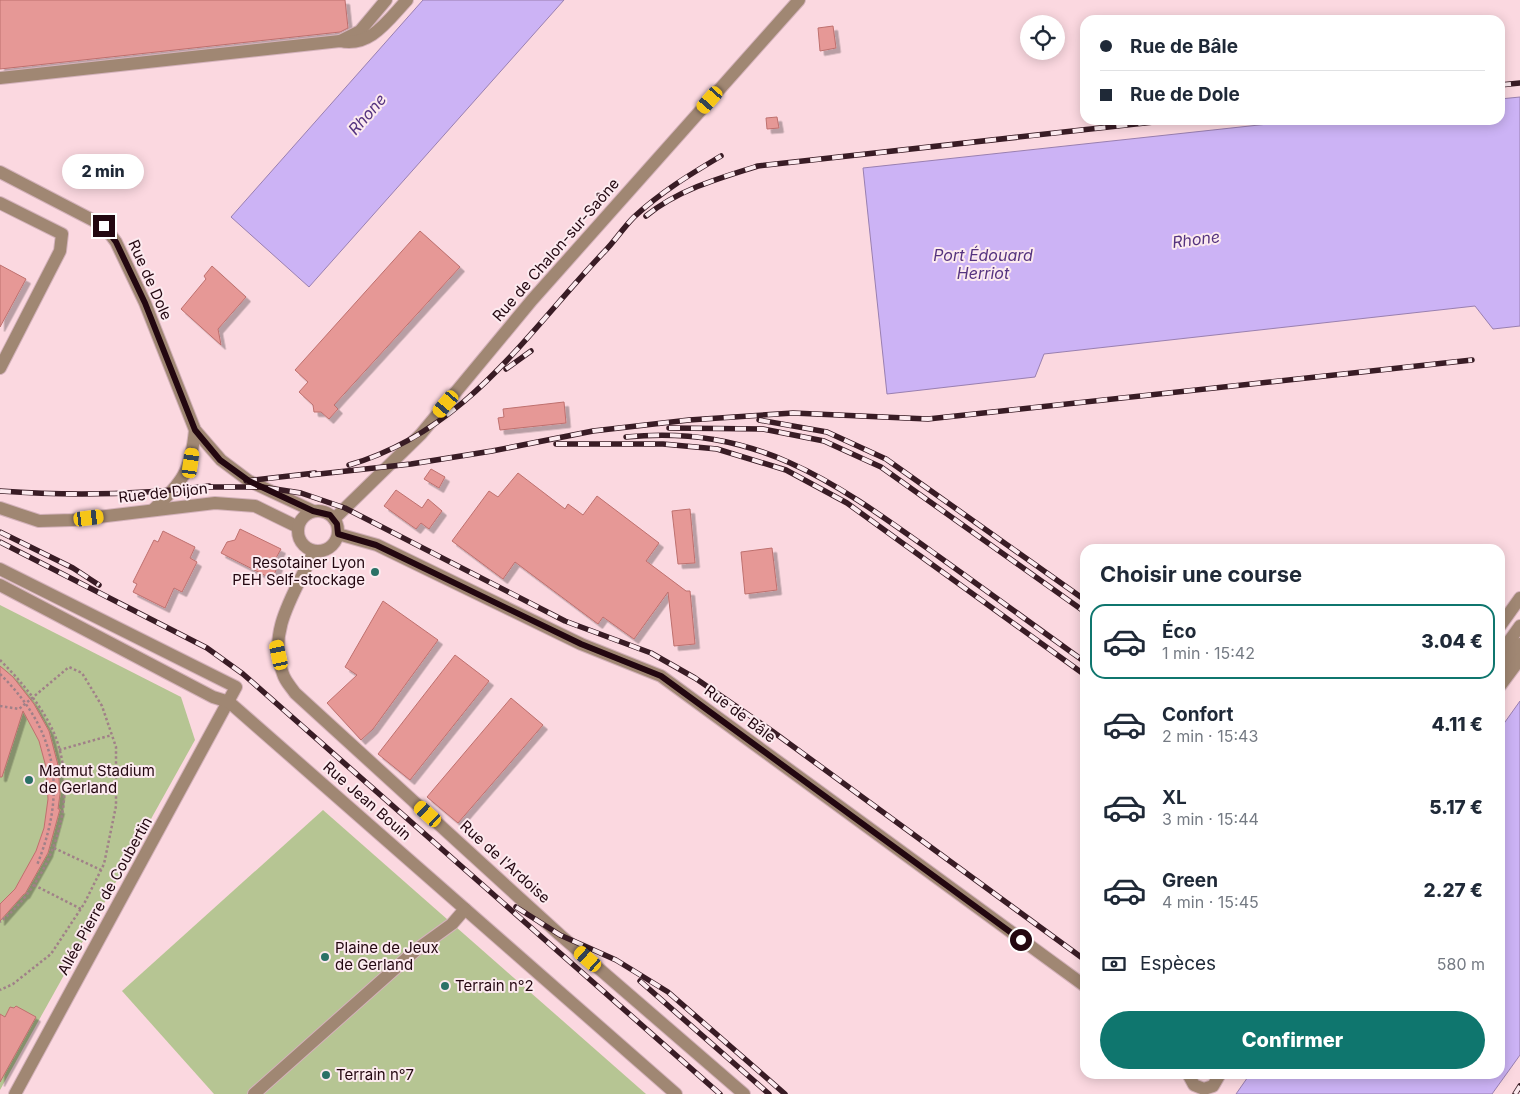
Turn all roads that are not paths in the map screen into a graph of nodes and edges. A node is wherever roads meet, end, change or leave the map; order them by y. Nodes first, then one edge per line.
1 (386, 0) edge
2 (407, 0) edge
3 (799, 0) edge
4 (340, 41) junction
5 (0, 78) edge
6 (0, 172) edge
7 (0, 203) edge
8 (0, 368) edge
9 (195, 430) junction
10 (0, 508) edge
11 (153, 510) junction
12 (313, 511) junction
13 (334, 519) junction
14 (298, 528) junction
15 (338, 534) junction
16 (314, 551) junction
17 (0, 569) edge
18 (0, 585) edge
19 (1520, 598) edge
20 (1505, 619) edge
21 (1520, 626) edge
22 (1520, 644) edge
23 (1505, 647) edge
24 (1520, 659) edge
25 (1505, 664) edge
26 (1505, 679) edge
27 (229, 702) junction
28 (465, 909) junction
29 (1080, 982) edge
30 (1218, 1079) edge
31 (1191, 1090) edge
32 (15, 1094) edge
33 (254, 1094) edge
34 (676, 1094) edge
35 (744, 1094) edge

1 - 4 street
2 - 4 street
3 - 13 street, Rue de Chalon-sur-Saône
4 - 5 street
6 - 9 street, Rue de Dole
7 - 8 street
9 - 11 street, Rue de Dole
9 - 12 street, Rue de Dole
10 - 11 street, Rue de Dijon
11 - 14 street, Rue de Dijon
12 - 13 street
12 - 14 street
13 - 15 street
14 - 16 street
15 - 16 street
15 - 29 street, Rue de Bâle
16 - 35 street, Rue de l'Ardoise
17 - 27 street, Allée Pierre de Coubertin
18 - 27 street, Rue Jean Bouin
19 - 20 street
21 - 23 street
22 - 25 street
24 - 26 street
27 - 28 street, Rue Jean Bouin
27 - 32 street, Allée Pierre de Coubertin
28 - 33 street
28 - 34 street, Rue Jean Bouin
30 - 31 street

